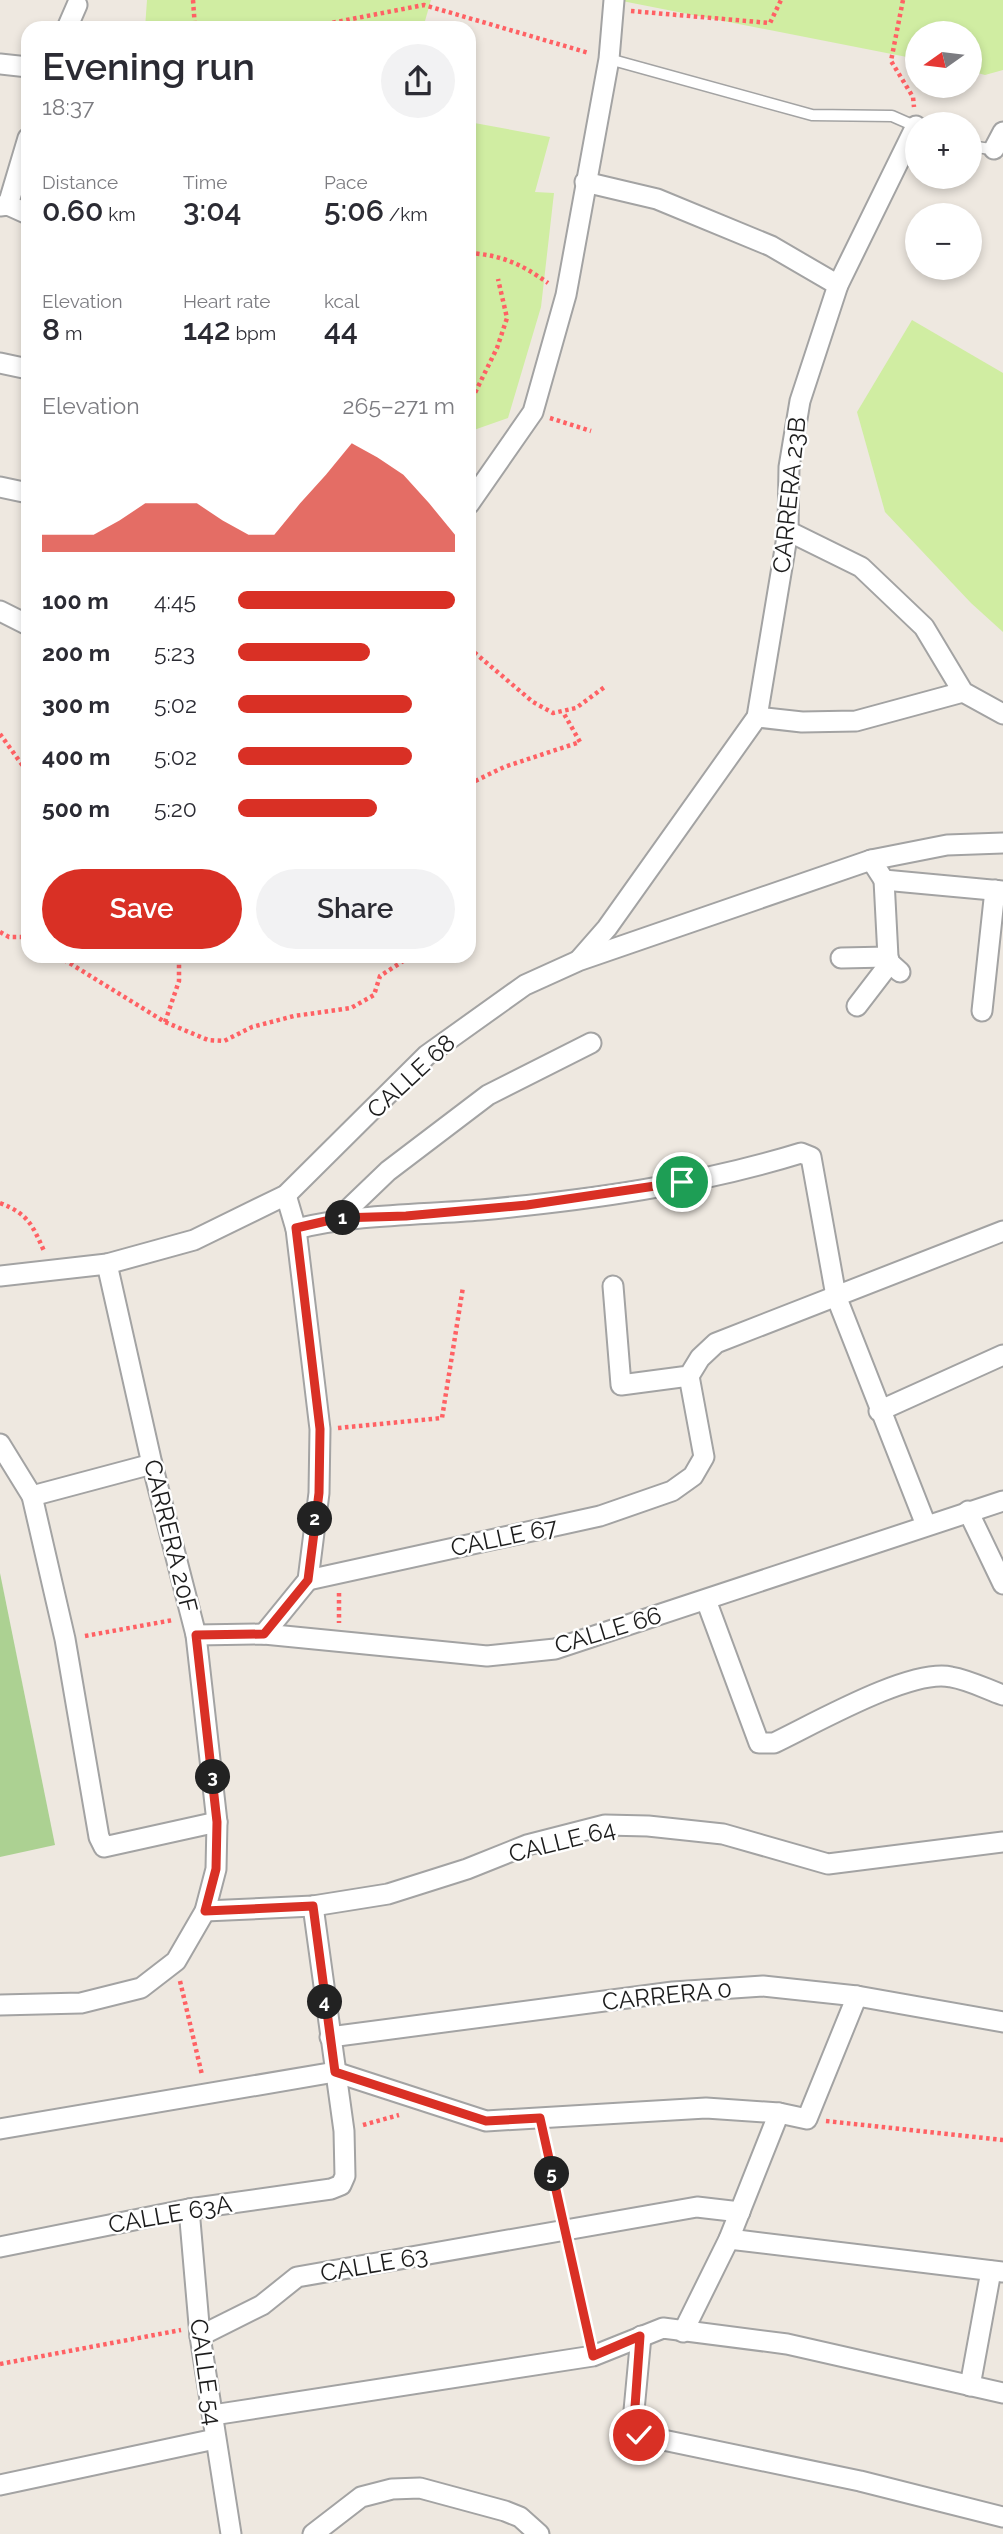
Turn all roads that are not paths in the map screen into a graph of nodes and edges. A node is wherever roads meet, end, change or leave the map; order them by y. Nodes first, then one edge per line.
1 (77, 5) dead end
2 (613, 5) edge
3 (69, 21) edge
4 (609, 59) junction
5 (0, 64) edge
6 (21, 66) edge
7 (905, 122) edge
8 (1000, 144) edge
9 (982, 145) edge
10 (905, 148) edge
11 (21, 158) edge
12 (585, 182) junction
13 (4, 206) edge
14 (21, 212) edge
15 (838, 285) junction
16 (0, 363) edge
17 (21, 368) edge
18 (0, 487) edge
19 (21, 492) edge
20 (476, 494) edge
21 (789, 531) junction
22 (0, 611) edge
23 (21, 622) edge
24 (963, 692) junction
25 (1003, 714) edge
26 (757, 717) junction
27 (1003, 843) edge
28 (871, 860) junction
29 (884, 880) junction
30 (999, 890) edge
31 (841, 958) dead end
32 (578, 961) junction
33 (892, 964) junction
34 (857, 1006) dead end
35 (982, 1011) dead end
36 (591, 1043) dead end
37 (286, 1195) junction
38 (339, 1218) junction
39 (296, 1228) junction
40 (1003, 1231) edge
41 (107, 1264) junction
42 (0, 1276) edge
43 (613, 1286) dead end
44 (836, 1296) junction
45 (1003, 1355) edge
46 (690, 1376) junction
47 (879, 1411) junction
48 (0, 1444) edge
49 (152, 1464) junction
50 (32, 1496) junction
51 (1003, 1501) edge
52 (968, 1511) junction
53 (926, 1525) junction
54 (308, 1580) junction
55 (1003, 1584) edge
56 (705, 1600) junction
57 (193, 1626) junction
58 (264, 1634) junction
59 (1003, 1695) edge
60 (217, 1822) junction
61 (1003, 1842) edge
62 (313, 1906) junction
63 (205, 1911) junction
64 (858, 1996) junction
65 (0, 2005) edge
66 (1003, 2022) edge
67 (330, 2037) junction
68 (335, 2072) junction
69 (779, 2113) junction
70 (0, 2129) edge
71 (189, 2209) junction
72 (740, 2212) junction
73 (729, 2239) junction
74 (0, 2247) edge
75 (997, 2271) edge
76 (199, 2331) junction
77 (683, 2332) junction
78 (640, 2336) junction
79 (970, 2386) junction
80 (1003, 2393) edge
81 (213, 2415) junction
82 (215, 2439) junction
83 (0, 2485) edge
84 (1003, 2517) edge
85 (231, 2534) edge
86 (313, 2534) edge
87 (539, 2534) edge

1 - 3 street
2 - 4 street
4 - 7 lane
4 - 12 street
5 - 6 street
8 - 9 lane
10 - 15 street, CARRERA 23B
11 - 13 street
12 - 15 street
12 - 20 street
13 - 14 street
15 - 21 street, CARRERA 23B
16 - 17 street
18 - 19 street
21 - 24 street
21 - 26 street, CARRERA 23B
22 - 23 street
24 - 25 street
24 - 26 street
26 - 32 street, CARRERA 23B
27 - 28 street, CALLE 68
28 - 29 street
28 - 32 street, CALLE 68
29 - 30 street
29 - 33 street
30 - 35 street
31 - 33 street
32 - 37 street, CALLE 68
33 - 34 street
36 - 38 street
37 - 39 street
37 - 41 street, CALLE 68
38 - 39 street
38 - 44 street
39 - 54 street
40 - 44 street
41 - 42 street, CALLE 68
41 - 49 street, CARRERA 20F
43 - 46 street
44 - 46 street
44 - 47 street
45 - 47 street
46 - 54 street, CALLE 67
47 - 53 street
48 - 50 street
49 - 50 street
49 - 57 street, CARRERA 20F
50 - 60 street
51 - 52 street, CALLE 66
52 - 53 street, CALLE 66
52 - 55 street
53 - 56 street, CALLE 66
54 - 58 street
56 - 58 street, CALLE 66
56 - 59 street
57 - 58 street, CALLE 66
57 - 60 street, CARRERA 20F
60 - 63 street, CARRERA 20F
61 - 62 street, CALLE 64
62 - 63 street, CALLE 64
62 - 67 street
63 - 65 street, CARRERA 20F
64 - 66 street, CARRERA 0
64 - 67 street, CARRERA 0
64 - 69 street
67 - 68 street
68 - 69 street
68 - 70 street
68 - 71 street, CALLE 63A
69 - 72 street
71 - 74 street, CALLE 63A
71 - 76 street, CALLE 54
72 - 73 street
72 - 76 street, CALLE 63
73 - 75 street
73 - 77 street
75 - 79 street
76 - 81 street, CALLE 54
77 - 78 street
77 - 79 street
78 - 81 street
78 - 84 street
79 - 80 street
81 - 82 street, CALLE 54
82 - 83 street
82 - 85 street, CALLE 54
86 - 87 street

